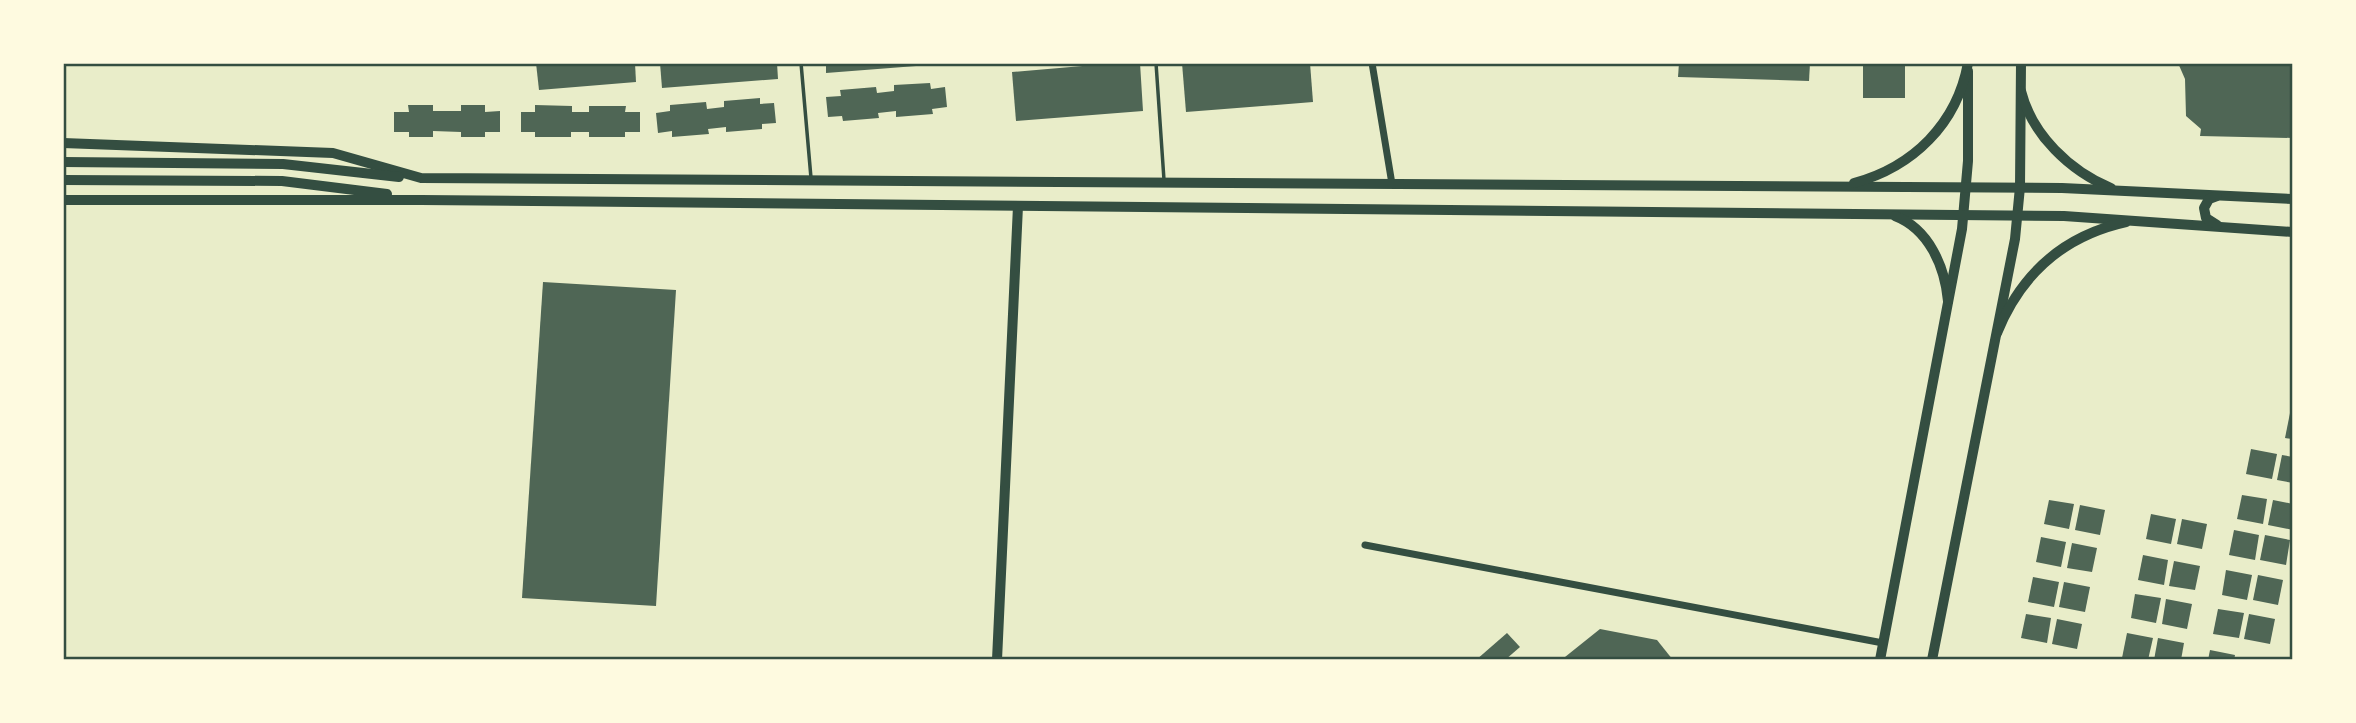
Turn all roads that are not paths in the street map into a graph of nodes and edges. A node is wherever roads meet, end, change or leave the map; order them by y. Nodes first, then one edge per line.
1 (801, 63) edge
2 (1156, 63) edge
3 (1372, 63) edge
4 (1968, 63) edge
5 (2021, 63) edge
6 (2021, 91) junction
7 (63, 143) edge
8 (63, 162) edge
9 (421, 178) junction
10 (63, 180) edge
11 (811, 180) junction
12 (1165, 182) junction
13 (1392, 184) junction
14 (1838, 186) junction
15 (1967, 187) junction
16 (2020, 187) junction
17 (2117, 190) junction
18 (2223, 195) junction
19 (2293, 199) edge
20 (63, 200) edge
21 (421, 200) junction
22 (1018, 206) junction
23 (1889, 215) junction
24 (1964, 215) junction
25 (2018, 216) junction
26 (2140, 220) junction
27 (2218, 226) junction
28 (2293, 232) edge
29 (1948, 301) junction
30 (1997, 333) junction
31 (1365, 545) dead end
32 (1883, 643) junction
33 (997, 660) edge
34 (1880, 660) edge
35 (1933, 660) edge

1 - 11 lane
2 - 12 lane
3 - 13 street
4 - 14 main road
4 - 15 street
5 - 6 street
6 - 16 street
6 - 17 main road
7 - 9 main road
8 - 9 main road
9 - 11 main road
10 - 21 main road
11 - 12 main road
12 - 13 main road
13 - 14 main road
14 - 15 main road
15 - 16 main road
15 - 24 street
16 - 17 main road
16 - 25 street
17 - 18 main road
18 - 19 main road
18 - 27 main road
20 - 21 main road
21 - 22 main road
22 - 23 main road
22 - 33 street
23 - 24 main road
23 - 29 main road
24 - 25 main road
24 - 29 street
25 - 26 main road
25 - 30 street
26 - 27 main road
26 - 30 main road
27 - 28 main road
29 - 32 street
30 - 35 street
31 - 32 street
32 - 34 street

